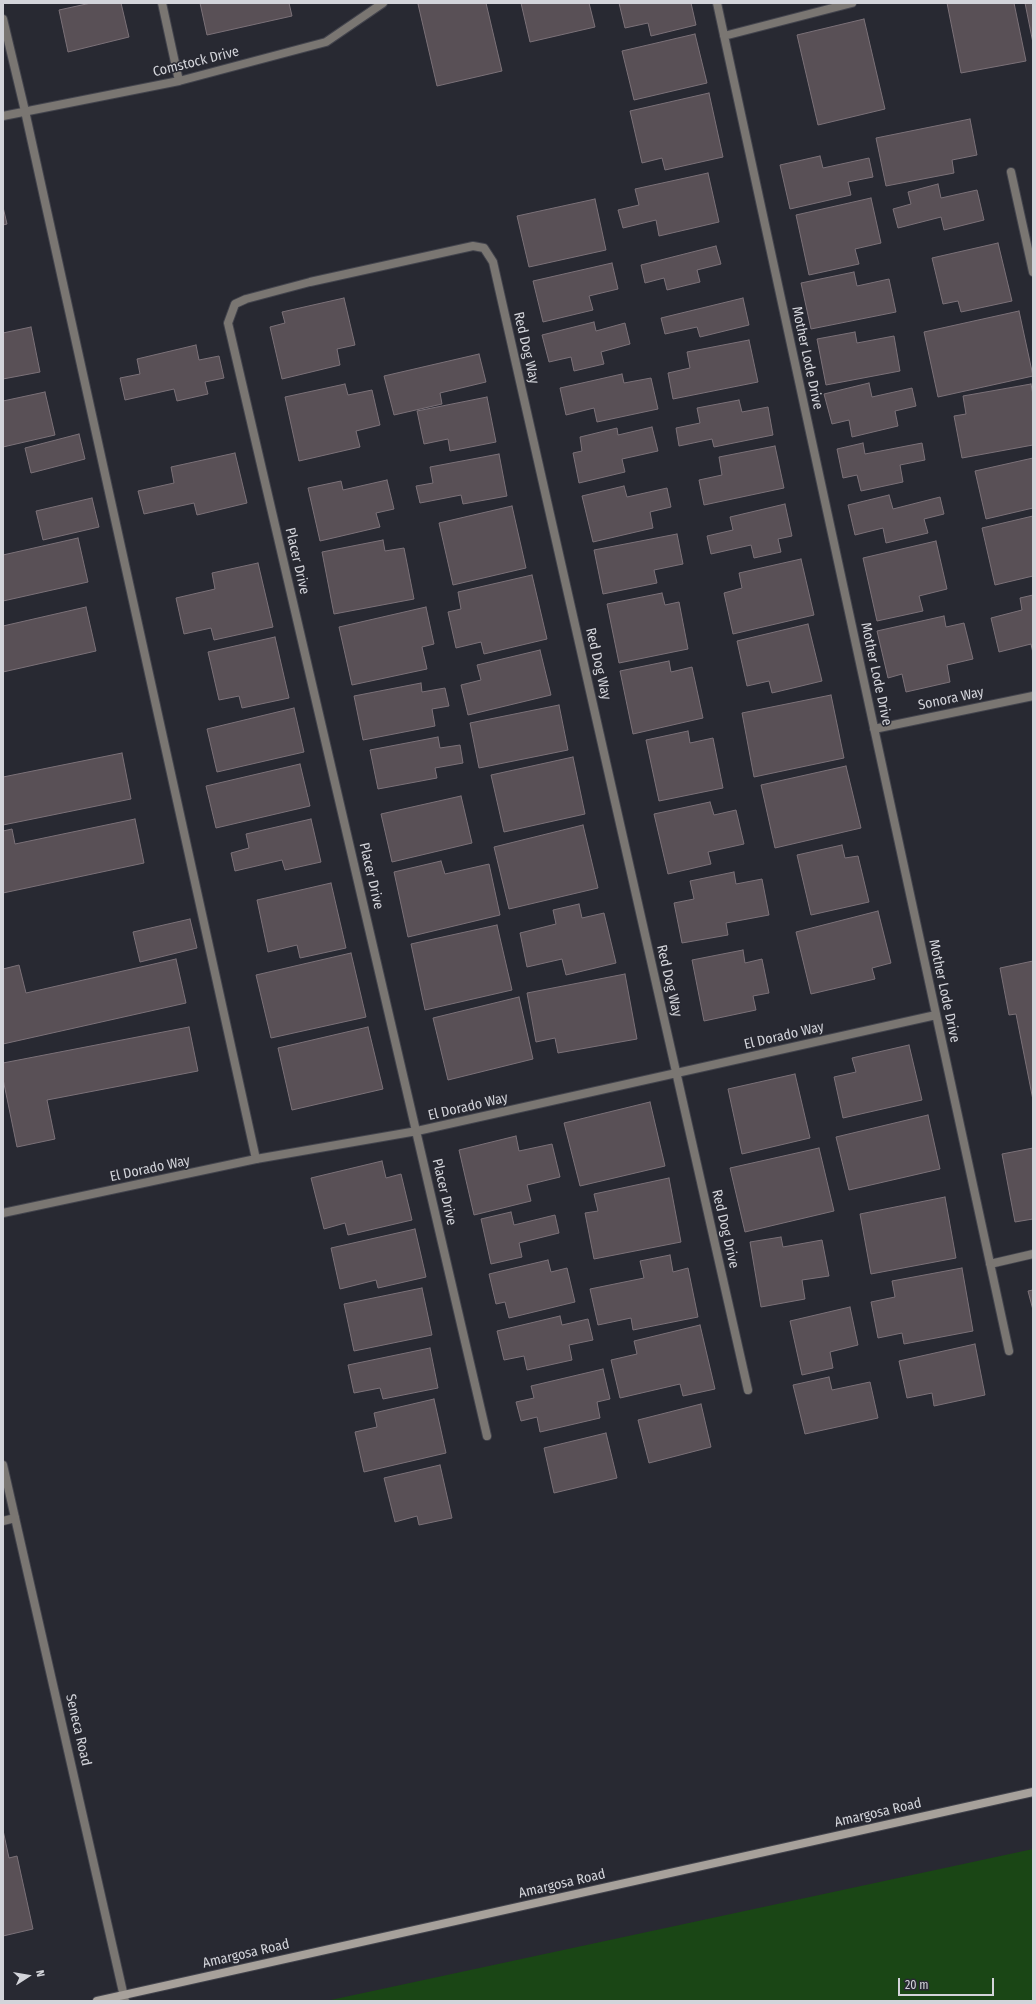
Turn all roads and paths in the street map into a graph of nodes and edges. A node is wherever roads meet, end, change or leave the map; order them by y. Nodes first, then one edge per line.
1 (162, 3) edge
2 (383, 3) edge
3 (716, 3) edge
4 (852, 3) edge
5 (3, 19) edge
6 (724, 36) junction
7 (179, 81) junction
8 (25, 111) junction
9 (3, 116) edge
10 (1011, 172) dead end
11 (1033, 272) edge
12 (228, 323) joint
13 (1033, 696) edge
14 (874, 728) junction
15 (936, 1015) junction
16 (677, 1073) junction
17 (417, 1131) junction
18 (256, 1159) junction
19 (3, 1213) edge
20 (1033, 1254) edge
21 (990, 1264) junction
22 (1009, 1351) dead end
23 (748, 1390) dead end
24 (487, 1436) dead end
25 (3, 1464) edge
26 (15, 1518) junction
27 (3, 1521) edge
28 (1033, 1792) edge
29 (125, 1998) edge
30 (97, 2001) edge

1 - 7 street
2 - 7 street, Comstock Drive
3 - 6 street, Mother Lode Drive
4 - 6 street
5 - 8 street
6 - 14 street, Mother Lode Drive
7 - 8 street, Comstock Drive
8 - 9 street, Comstock Drive
8 - 18 street
10 - 11 street
12 - 16 street, Red Dog Way
12 - 17 street, Placer Drive
13 - 14 street, Sonora Way
14 - 15 street, Mother Lode Drive
15 - 16 street, El Dorado Way
15 - 21 street, Mother Lode Drive
16 - 17 street, El Dorado Way
16 - 23 street, Red Dog Drive
17 - 18 street, El Dorado Way
17 - 24 street, Placer Drive
18 - 19 street, El Dorado Way
20 - 21 street
21 - 22 street, Mother Lode Drive
25 - 26 street, Seneca Road
26 - 27 street
26 - 29 street, Seneca Road
28 - 29 main road, Amargosa Road
29 - 30 main road, Amargosa Road

